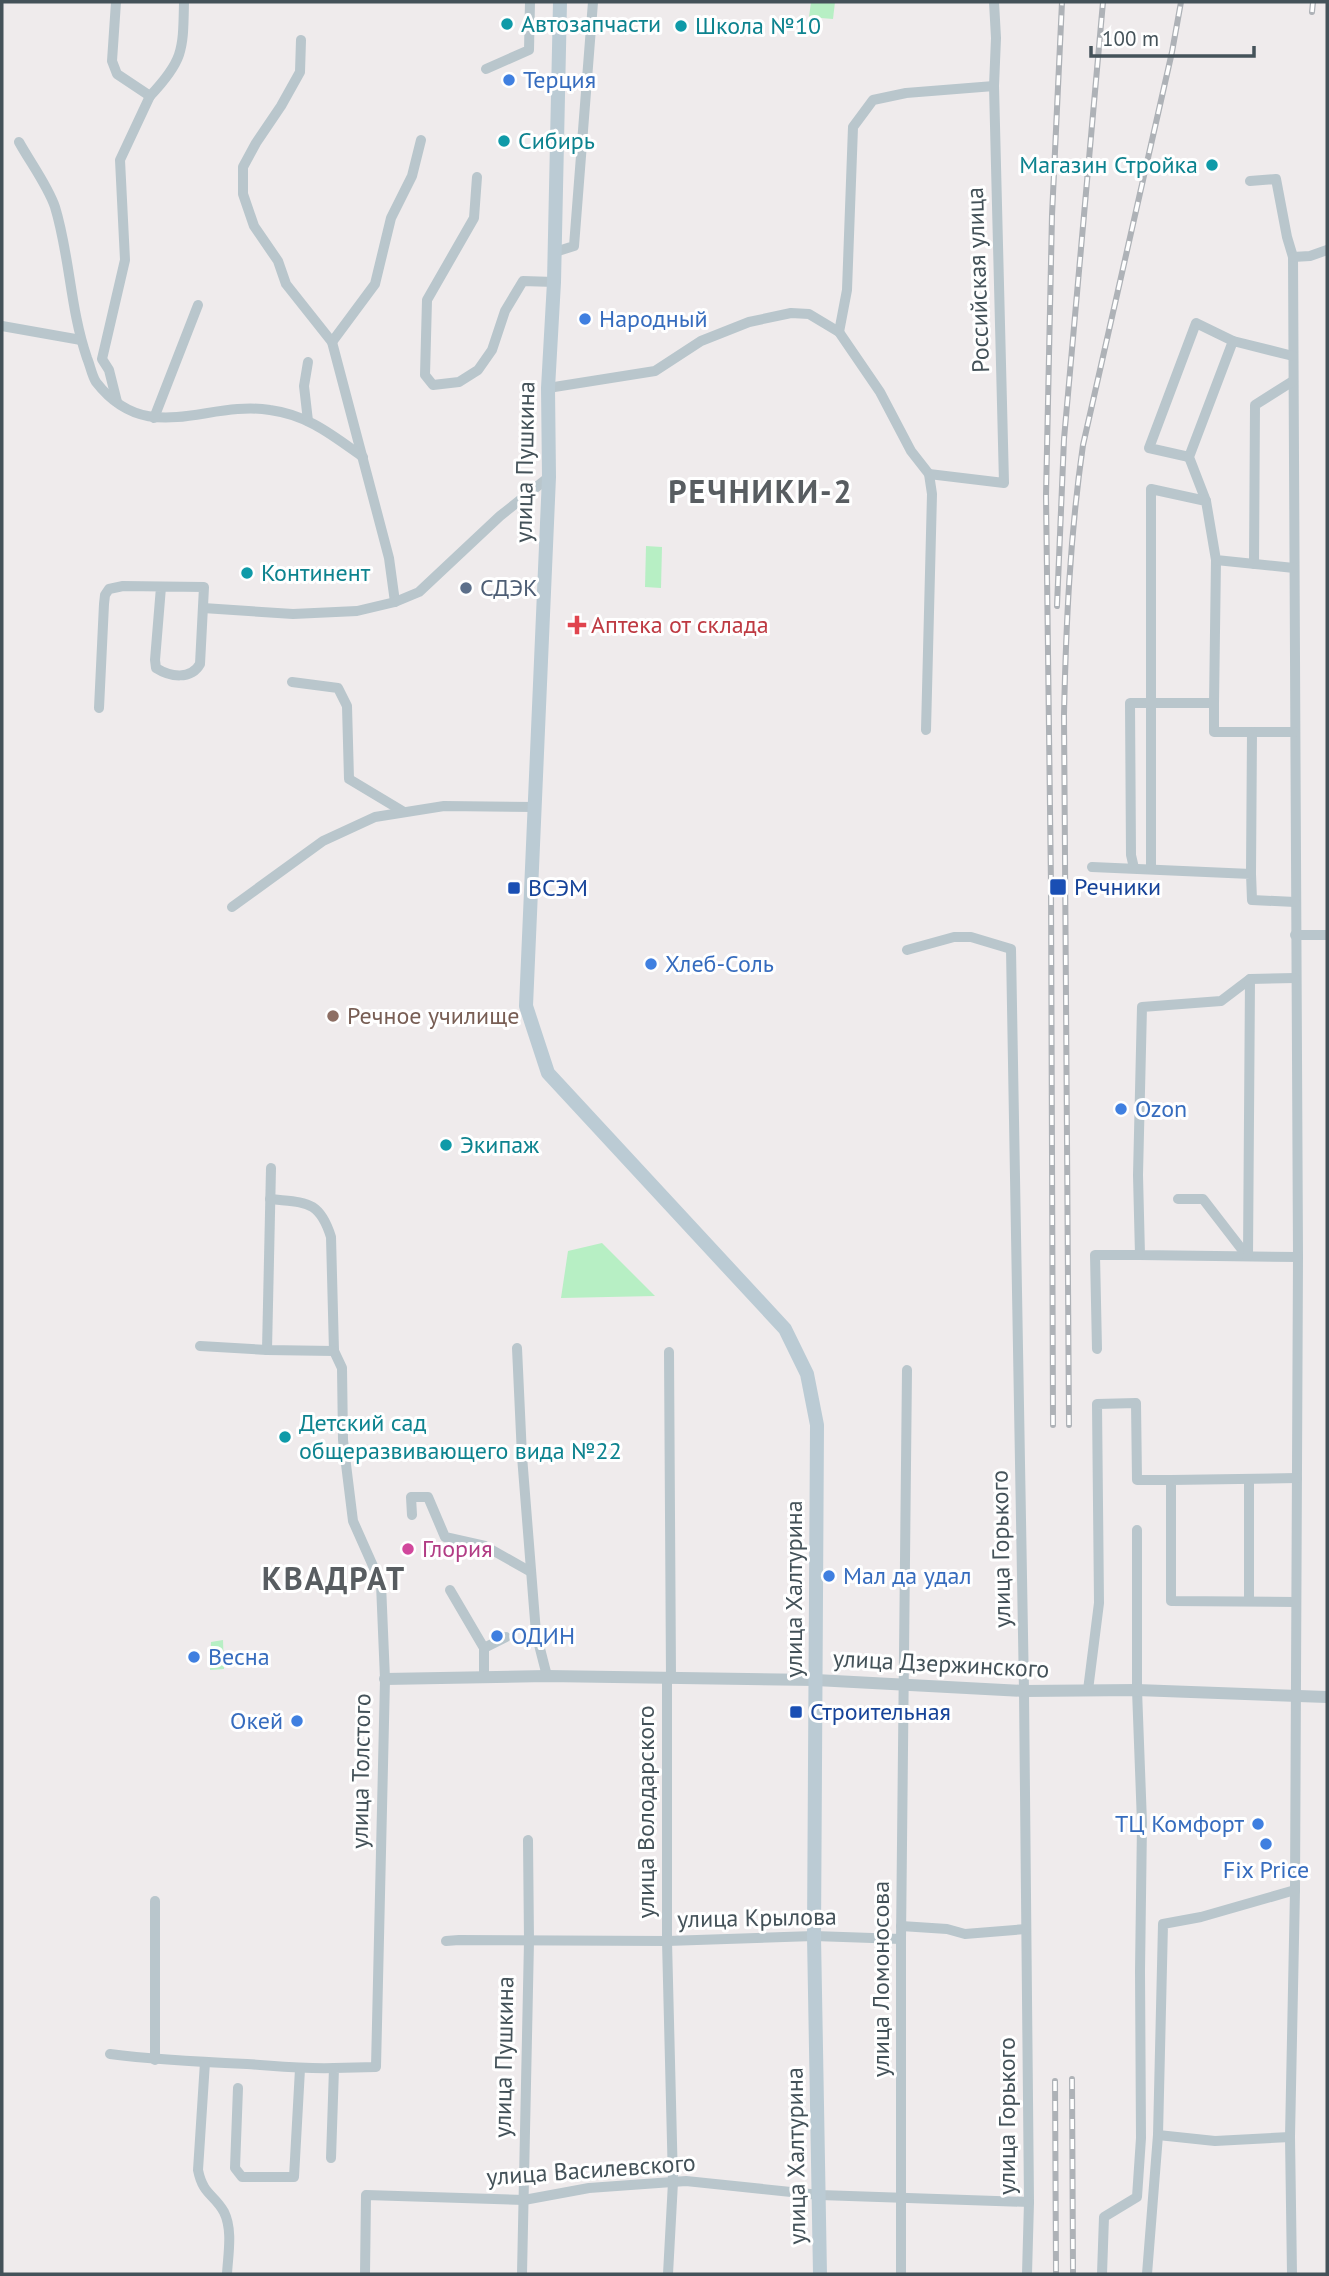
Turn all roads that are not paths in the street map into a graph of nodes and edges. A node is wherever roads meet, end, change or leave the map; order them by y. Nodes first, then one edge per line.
1 (116, 2) edge
2 (184, 2) edge
3 (530, 2) edge
4 (560, 2) edge
5 (593, 2) edge
6 (994, 2) edge
7 (301, 40) dead end
8 (486, 69) dead end
9 (994, 86) junction
10 (150, 96) junction
11 (421, 140) dead end
12 (19, 142) dead end
13 (477, 177) dead end
14 (1250, 181) dead end
15 (1327, 250) edge
16 (555, 252) junction
17 (1293, 257) junction
18 (554, 282) junction
19 (198, 305) dead end
20 (2, 326) edge
21 (839, 332) junction
22 (81, 340) junction
23 (332, 341) junction
24 (1233, 341) junction
25 (1293, 356) junction
26 (308, 362) dead end
27 (1293, 381) junction
28 (548, 388) junction
29 (118, 403) junction
30 (154, 418) junction
31 (309, 421) junction
32 (363, 457) junction
33 (1189, 457) junction
34 (929, 474) junction
35 (550, 477) junction
36 (1206, 501) junction
37 (1216, 560) junction
38 (1254, 564) junction
39 (1294, 568) junction
40 (161, 587) junction
41 (394, 602) junction
42 (203, 608) junction
43 (292, 681) dead end
44 (1151, 702) junction
45 (1214, 703) junction
46 (99, 708) dead end
47 (926, 730) dead end
48 (1252, 732) junction
49 (1294, 732) junction
50 (535, 807) junction
51 (404, 812) junction
52 (1092, 867) dead end
53 (1134, 868) junction
54 (1151, 869) junction
55 (1251, 874) junction
56 (1295, 902) junction
57 (232, 907) dead end
58 (1295, 935) junction
59 (1327, 935) edge
60 (907, 950) dead end
61 (1295, 978) junction
62 (1250, 979) junction
63 (526, 1006) joint
64 (271, 1168) dead end
65 (270, 1199) junction
66 (1178, 1199) dead end
67 (1140, 1255) junction
68 (1248, 1256) junction
69 (1298, 1257) junction
70 (201, 1346) dead end
71 (517, 1348) dead end
72 (1097, 1349) dead end
73 (267, 1350) junction
74 (334, 1351) junction
75 (670, 1352) dead end
76 (906, 1370) dead end
77 (1297, 1478) junction
78 (1171, 1479) junction
79 (1249, 1479) junction
80 (412, 1515) dead end
81 (1137, 1530) dead end
82 (531, 1572) junction
83 (450, 1590) dead end
84 (1248, 1601) junction
85 (1296, 1602) junction
86 (506, 1637) dead end
87 (484, 1648) junction
88 (548, 1676) junction
89 (484, 1677) junction
90 (671, 1677) junction
91 (385, 1679) junction
92 (816, 1679) junction
93 (904, 1683) junction
94 (1088, 1690) junction
95 (1137, 1690) junction
96 (1024, 1691) junction
97 (1296, 1697) junction
98 (1327, 1697) edge
99 (528, 1840) dead end
100 (1295, 1890) junction
101 (155, 1901) dead end
102 (901, 1926) junction
103 (1026, 1929) junction
104 (814, 1936) junction
105 (901, 1939) junction
106 (446, 1941) dead end
107 (529, 1941) junction
108 (667, 1941) junction
109 (110, 2054) dead end
110 (155, 2060) junction
111 (205, 2062) junction
112 (334, 2068) junction
113 (300, 2069) junction
114 (238, 2088) dead end
115 (1158, 2135) junction
116 (1290, 2137) junction
117 (331, 2158) dead end
118 (673, 2182) junction
119 (820, 2195) junction
120 (901, 2198) junction
121 (524, 2200) junction
122 (1029, 2202) junction
123 (227, 2274) edge
124 (365, 2274) edge
125 (522, 2274) edge
126 (668, 2274) edge
127 (820, 2274) edge
128 (901, 2274) edge
129 (1027, 2274) edge
130 (1102, 2274) edge
131 (1147, 2274) edge
132 (1292, 2274) edge

1 - 10 street
2 - 10 street
3 - 8 street
4 - 16 main road, улица Пушкина
5 - 16 street
6 - 9 street, Российская улица
7 - 23 street
9 - 21 street
9 - 34 street, Российская улица
10 - 29 street
11 - 23 street
12 - 22 street
13 - 18 street
14 - 17 street
15 - 17 street
16 - 18 main road, улица Пушкина
17 - 25 street
18 - 28 main road, улица Пушкина
19 - 30 street
20 - 22 street
21 - 28 street
21 - 34 street
22 - 29 street
23 - 32 street
24 - 25 street
24 - 33 street
24 - 33 street
25 - 27 street
26 - 31 street
27 - 38 street
27 - 39 street
28 - 35 main road, улица Пушкина
29 - 30 street
30 - 31 street
31 - 32 street
32 - 41 street
33 - 36 street
34 - 47 street
35 - 41 street
35 - 50 main road, улица Пушкина
36 - 37 street
36 - 44 street
37 - 38 street
37 - 45 street
38 - 39 street
39 - 49 street
40 - 42 street
40 - 42 street
40 - 46 street
41 - 42 street
43 - 51 street
44 - 45 street
44 - 53 street
44 - 54 street
45 - 48 street
48 - 49 street
48 - 55 street
49 - 56 street
50 - 51 street
50 - 63 main road, улица Пушкина
51 - 57 street
52 - 53 street
53 - 54 street
54 - 55 street
55 - 56 street
56 - 58 street
58 - 59 street
58 - 61 street
60 - 96 street, улица Горького
61 - 62 street
61 - 69 street
62 - 67 street
62 - 68 street
63 - 92 main road, улица Халтурина
64 - 65 street
65 - 73 street
65 - 74 street, улица Толстого
66 - 68 street
67 - 68 street
67 - 72 street
68 - 69 street
69 - 77 street
70 - 73 street
71 - 82 street
73 - 74 street
74 - 91 street, улица Толстого
75 - 90 street, улица Володарского
76 - 93 street, улица Ломоносова
77 - 79 street
77 - 85 street
78 - 79 street
78 - 84 street
78 - 94 street
79 - 84 street
80 - 82 street
81 - 95 street
82 - 88 street
83 - 87 street
84 - 85 street
85 - 97 street
86 - 87 street
87 - 89 street
88 - 89 street, улица Дзержинского
88 - 90 street, улица Дзержинского
89 - 91 street, улица Дзержинского
90 - 92 street, улица Дзержинского
90 - 108 street, улица Володарского
91 - 112 street, улица Толстого
92 - 93 street, улица Дзержинского
92 - 104 main road, улица Халтурина
93 - 96 street, улица Дзержинского
93 - 102 street, улица Ломоносова
94 - 95 street, улица Дзержинского
94 - 96 street, улица Дзержинского
95 - 97 street, улица Дзержинского
95 - 130 street
96 - 103 street, улица Горького
97 - 98 street, улица Дзержинского
97 - 100 street
99 - 107 street, улица Пушкина
100 - 115 street
100 - 116 street
101 - 110 street
102 - 103 street
102 - 105 street, улица Ломоносова
103 - 122 street, улица Горького
104 - 105 street, улица Крылова
104 - 108 street, улица Крылова
104 - 119 main road, улица Халтурина
105 - 120 street, улица Ломоносова
106 - 107 street, улица Крылова
107 - 108 street, улица Крылова
107 - 121 street, улица Пушкина
108 - 118 street, улица Володарского
109 - 110 street
110 - 111 street
111 - 113 street
111 - 123 street
112 - 113 street
112 - 117 street
113 - 114 street
115 - 116 street
115 - 131 street
116 - 132 street
118 - 119 street, улица Василевского
118 - 121 street, улица Василевского
118 - 126 street, улица Володарского
119 - 120 street, улица Василевского
119 - 127 main road, улица Халтурина
120 - 122 street, улица Василевского
120 - 128 street, улица Ломоносова
121 - 124 street, улица Василевского
121 - 125 street, улица Пушкина
122 - 129 street, улица Горького

